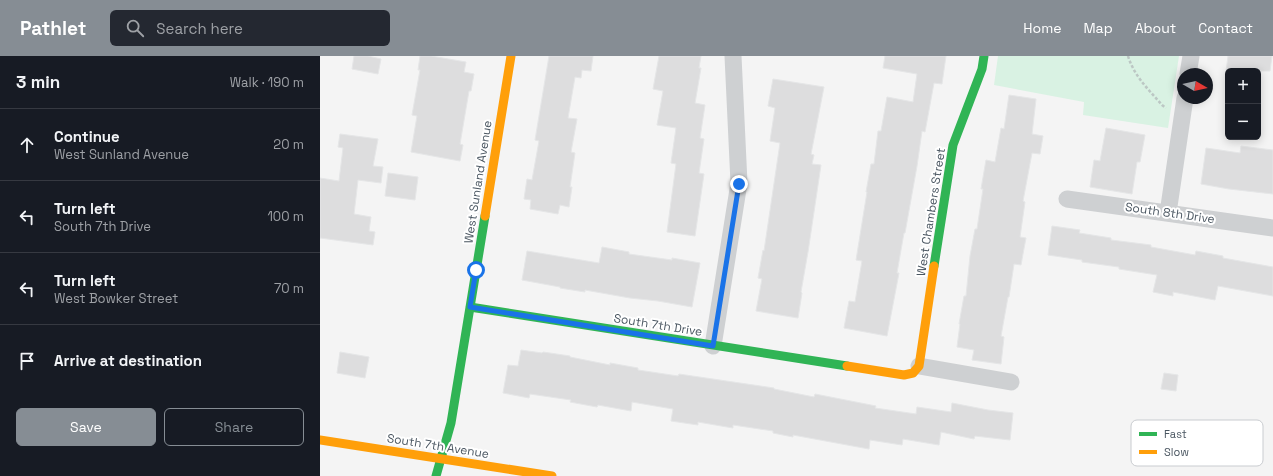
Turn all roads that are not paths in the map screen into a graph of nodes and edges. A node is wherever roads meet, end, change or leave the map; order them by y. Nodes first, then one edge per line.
1 (511, 56) edge
2 (733, 56) edge
3 (984, 56) edge
4 (1191, 56) edge
5 (1189, 68) edge
6 (1184, 104) edge
7 (1067, 199) dead end
8 (1168, 212) junction
9 (1273, 228) edge
10 (470, 307) junction
11 (713, 346) junction
12 (916, 370) junction
13 (1010, 382) dead end
14 (320, 440) edge
15 (441, 458) junction
16 (436, 476) edge
17 (552, 476) edge

1 - 10 street, West Sunland Avenue
2 - 11 street
3 - 12 street, West Chambers Street
4 - 5 street
6 - 8 street
7 - 8 street, South 8th Drive
8 - 9 street, South 8th Drive
10 - 11 street, South 7th Drive
10 - 15 street, West Sunland Avenue
11 - 12 street, South 7th Drive
12 - 13 street
14 - 15 street, South 7th Avenue
15 - 16 street, West Sunland Avenue
15 - 17 street, South 7th Avenue

